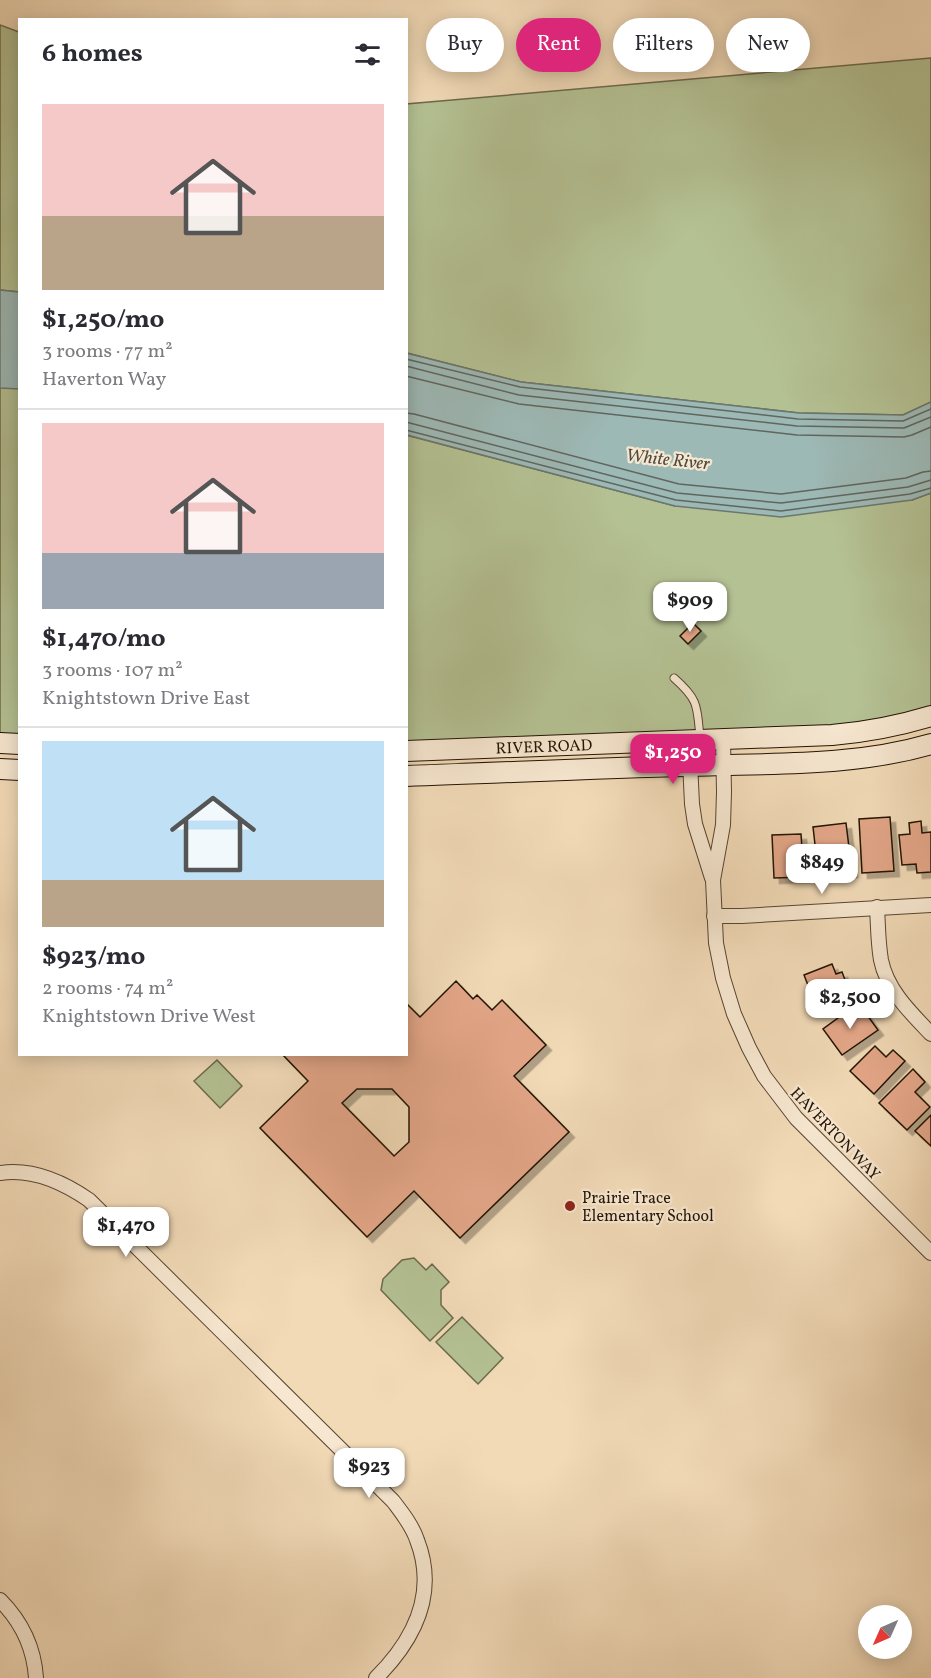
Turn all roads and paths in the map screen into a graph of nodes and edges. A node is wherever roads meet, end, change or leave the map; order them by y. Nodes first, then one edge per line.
1 (674, 678) dead end
2 (931, 716) edge
3 (723, 739) junction
4 (695, 741) junction
5 (0, 743) edge
6 (18, 744) edge
7 (931, 744) edge
8 (408, 751) edge
9 (690, 765) junction
10 (724, 766) junction
11 (0, 769) edge
12 (18, 770) edge
13 (408, 776) edge
14 (712, 880) junction
15 (931, 905) edge
16 (877, 907) junction
17 (714, 916) junction
18 (931, 1034) edge
19 (0, 1173) edge
20 (931, 1253) edge
21 (0, 1599) edge
22 (36, 1678) edge
23 (376, 1678) edge

1 - 4 lane
2 - 3 main road, RIVER ROAD
3 - 4 main road, RIVER ROAD
3 - 10 street, HAVERTON WAY
4 - 8 main road, RIVER ROAD
4 - 9 street, HAVERTON WAY
5 - 6 main road
7 - 10 main road, RIVER ROAD
9 - 10 main road, RIVER ROAD
9 - 13 main road, RIVER ROAD
9 - 14 street, HAVERTON WAY
10 - 14 street, HAVERTON WAY
11 - 12 main road
14 - 17 street, HAVERTON WAY
15 - 16 street
16 - 17 street
16 - 18 street
17 - 20 street, HAVERTON WAY
19 - 23 street
21 - 22 street

